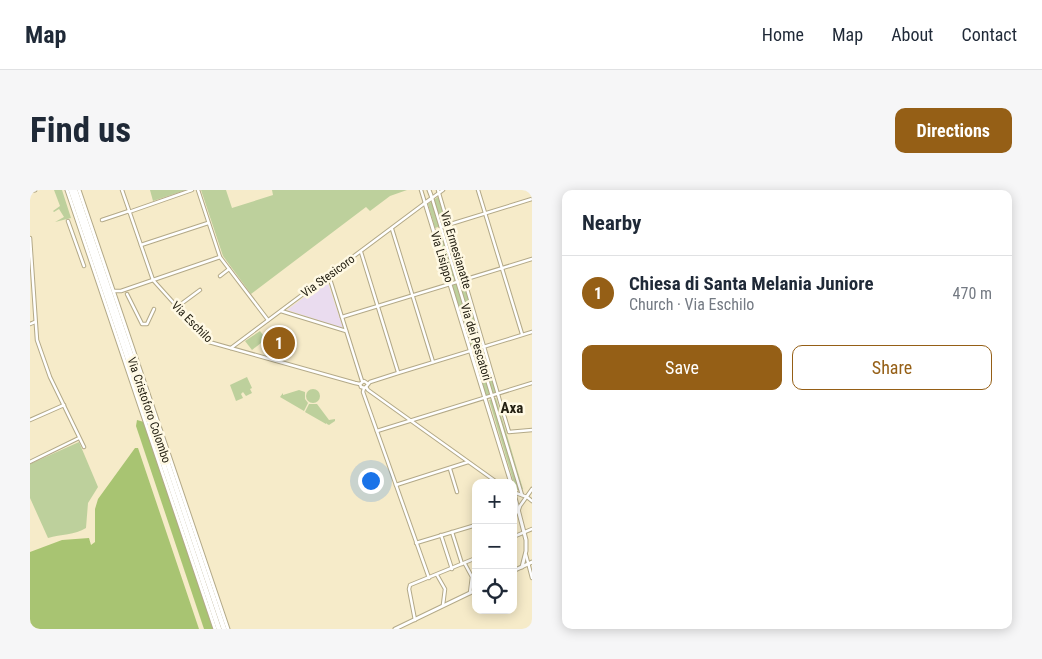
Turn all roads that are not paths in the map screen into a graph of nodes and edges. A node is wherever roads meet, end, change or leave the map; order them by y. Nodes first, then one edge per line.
1 (35, 190) edge
2 (67, 190) edge
3 (73, 190) edge
4 (122, 190) edge
5 (192, 190) edge
6 (198, 190) edge
7 (421, 190) edge
8 (429, 190) edge
9 (443, 190) edge
10 (478, 190) edge
11 (30, 191) edge
12 (80, 191) edge
13 (439, 192) edge
14 (432, 198) junction
15 (532, 200) edge
16 (425, 203) junction
17 (129, 211) junction
18 (485, 213) junction
19 (102, 220) dead end
20 (68, 221) dead end
21 (92, 223) junction
22 (209, 223) junction
23 (449, 224) junction
24 (441, 227) junction
25 (392, 229) junction
26 (88, 233) junction
27 (30, 238) edge
28 (85, 241) junction
29 (141, 246) junction
30 (360, 252) junction
31 (220, 257) junction
32 (532, 260) edge
33 (84, 266) dead end
34 (229, 269) junction
35 (502, 269) junction
36 (220, 276) dead end
37 (329, 276) junction
38 (153, 280) junction
39 (466, 280) junction
40 (457, 282) junction
41 (450, 284) junction
42 (200, 290) dead end
43 (114, 291) junction
44 (121, 292) junction
45 (127, 294) dead end
46 (412, 296) junction
47 (116, 298) junction
48 (377, 306) junction
49 (177, 307) junction
50 (154, 309) dead end
51 (281, 311) junction
52 (342, 317) junction
53 (268, 320) junction
54 (35, 322) junction
55 (30, 324) edge
56 (346, 331) junction
57 (532, 332) edge
58 (522, 335) junction
59 (485, 346) junction
60 (478, 348) junction
61 (231, 349) junction
62 (470, 350) junction
63 (433, 362) junction
64 (398, 373) junction
65 (361, 382) junction
66 (532, 383) edge
67 (366, 386) junction
68 (498, 394) junction
69 (493, 395) junction
70 (485, 398) junction
71 (64, 405) junction
72 (30, 420) edge
73 (411, 421) junction
74 (532, 430) edge
75 (377, 431) junction
76 (79, 438) junction
77 (84, 447) dead end
78 (30, 462) edge
79 (469, 462) junction
80 (450, 469) junction
81 (492, 479) edge
82 (510, 479) edge
83 (513, 479) edge
84 (396, 485) junction
85 (532, 485) edge
86 (532, 490) edge
87 (457, 492) dead end
88 (517, 494) edge
89 (526, 497) junction
90 (532, 501) edge
91 (517, 503) edge
92 (518, 512) junction
93 (472, 526) edge
94 (522, 526) junction
95 (531, 530) edge
96 (452, 532) junction
97 (525, 533) junction
98 (441, 535) junction
99 (517, 536) edge
100 (416, 543) junction
101 (526, 552) junction
102 (472, 560) edge
103 (530, 563) edge
104 (463, 564) junction
105 (522, 567) junction
106 (452, 569) junction
107 (517, 569) edge
108 (437, 575) junction
109 (429, 578) junction
110 (532, 578) edge
111 (470, 592) joint
112 (444, 605) junction
113 (415, 620) junction
114 (215, 629) edge
115 (220, 629) edge
116 (224, 629) edge
117 (228, 629) edge
118 (395, 629) edge

1 - 11 street
2 - 28 street, Via Cristoforo Colombo
3 - 26 main road, Via Cristoforo Colombo
4 - 17 street, Via Eschilo
5 - 17 street
6 - 22 street
7 - 16 street
8 - 14 street, Via dei Pescatori
9 - 13 street
10 - 18 street
12 - 21 street, Via Cristoforo Colombo
13 - 14 street
13 - 23 street, Via Ermesianatte
14 - 16 street, Via Stesicoro
14 - 24 street, Via dei Pescatori
15 - 18 street
16 - 25 street, Via Stesicoro
16 - 41 street, Via Lisippo
17 - 19 street
17 - 29 street, Via Eschilo
18 - 23 street
18 - 35 street
20 - 33 street
21 - 26 street
21 - 43 street, Via Cristoforo Colombo
22 - 29 street
22 - 31 street
23 - 24 street
23 - 39 street, Via Ermesianatte
24 - 40 street, Via dei Pescatori
25 - 30 street, Via Stesicoro
25 - 46 street
26 - 28 street
26 - 115 main road, Via Cristoforo Colombo
26 - 116 main road, Via Cristoforo Colombo
27 - 54 street
28 - 114 street, Via Cristoforo Colombo
29 - 38 street, Via Eschilo
30 - 37 street, Via Stesicoro
30 - 48 street
31 - 34 street
31 - 38 street
32 - 35 street
34 - 36 street
34 - 53 street
35 - 39 street
35 - 58 street
37 - 51 street, Via Stesicoro
37 - 52 street
38 - 44 street
38 - 49 street, Via Eschilo
39 - 40 street
39 - 59 street, Via Ermesianatte
40 - 41 street
40 - 60 street, Via dei Pescatori
41 - 46 street
41 - 62 street, Via Lisippo
42 - 49 street
43 - 44 street
43 - 47 street, Via Cristoforo Colombo
44 - 47 street
45 - 50 street
46 - 48 street
46 - 63 street
47 - 117 street, Via Cristoforo Colombo
48 - 52 street
48 - 64 street
49 - 61 street, Via Eschilo
51 - 53 street, Via Stesicoro
51 - 56 street
52 - 56 street
53 - 61 street, Via Stesicoro
54 - 55 street
54 - 71 street
56 - 65 street
57 - 58 street
58 - 59 street
59 - 60 street
59 - 68 street, Via Ermesianatte
60 - 62 street
60 - 69 street, Via dei Pescatori
61 - 65 street, Via Eschilo
62 - 63 street
62 - 70 street, Via Lisippo
63 - 64 street
64 - 67 street
65 - 67 street
65 - 67 street
66 - 68 street
67 - 73 street
67 - 75 street
68 - 69 street
68 - 74 street, Via Ermesianatte
69 - 70 street
69 - 83 street, Via dei Pescatori
70 - 73 street
70 - 82 street, Via Lisippo
71 - 72 street
71 - 76 street
73 - 75 street
73 - 79 street
75 - 84 street
76 - 77 street
76 - 78 street
79 - 80 street
79 - 81 street
80 - 84 street
80 - 87 street
84 - 100 street
85 - 86 street
86 - 89 street
88 - 89 street
89 - 90 street
89 - 92 street
91 - 92 street
92 - 94 street
93 - 96 street
94 - 95 street
94 - 97 street
95 - 97 street
96 - 98 street
96 - 104 street
97 - 99 street
97 - 101 street
98 - 100 street
98 - 106 street
100 - 109 street
101 - 103 street
101 - 105 street
102 - 104 street
103 - 105 street
103 - 110 street
104 - 106 street
104 - 111 street
105 - 107 street
106 - 108 street
108 - 109 street
108 - 112 street
109 - 113 street
111 - 112 street
112 - 113 street
113 - 118 street

